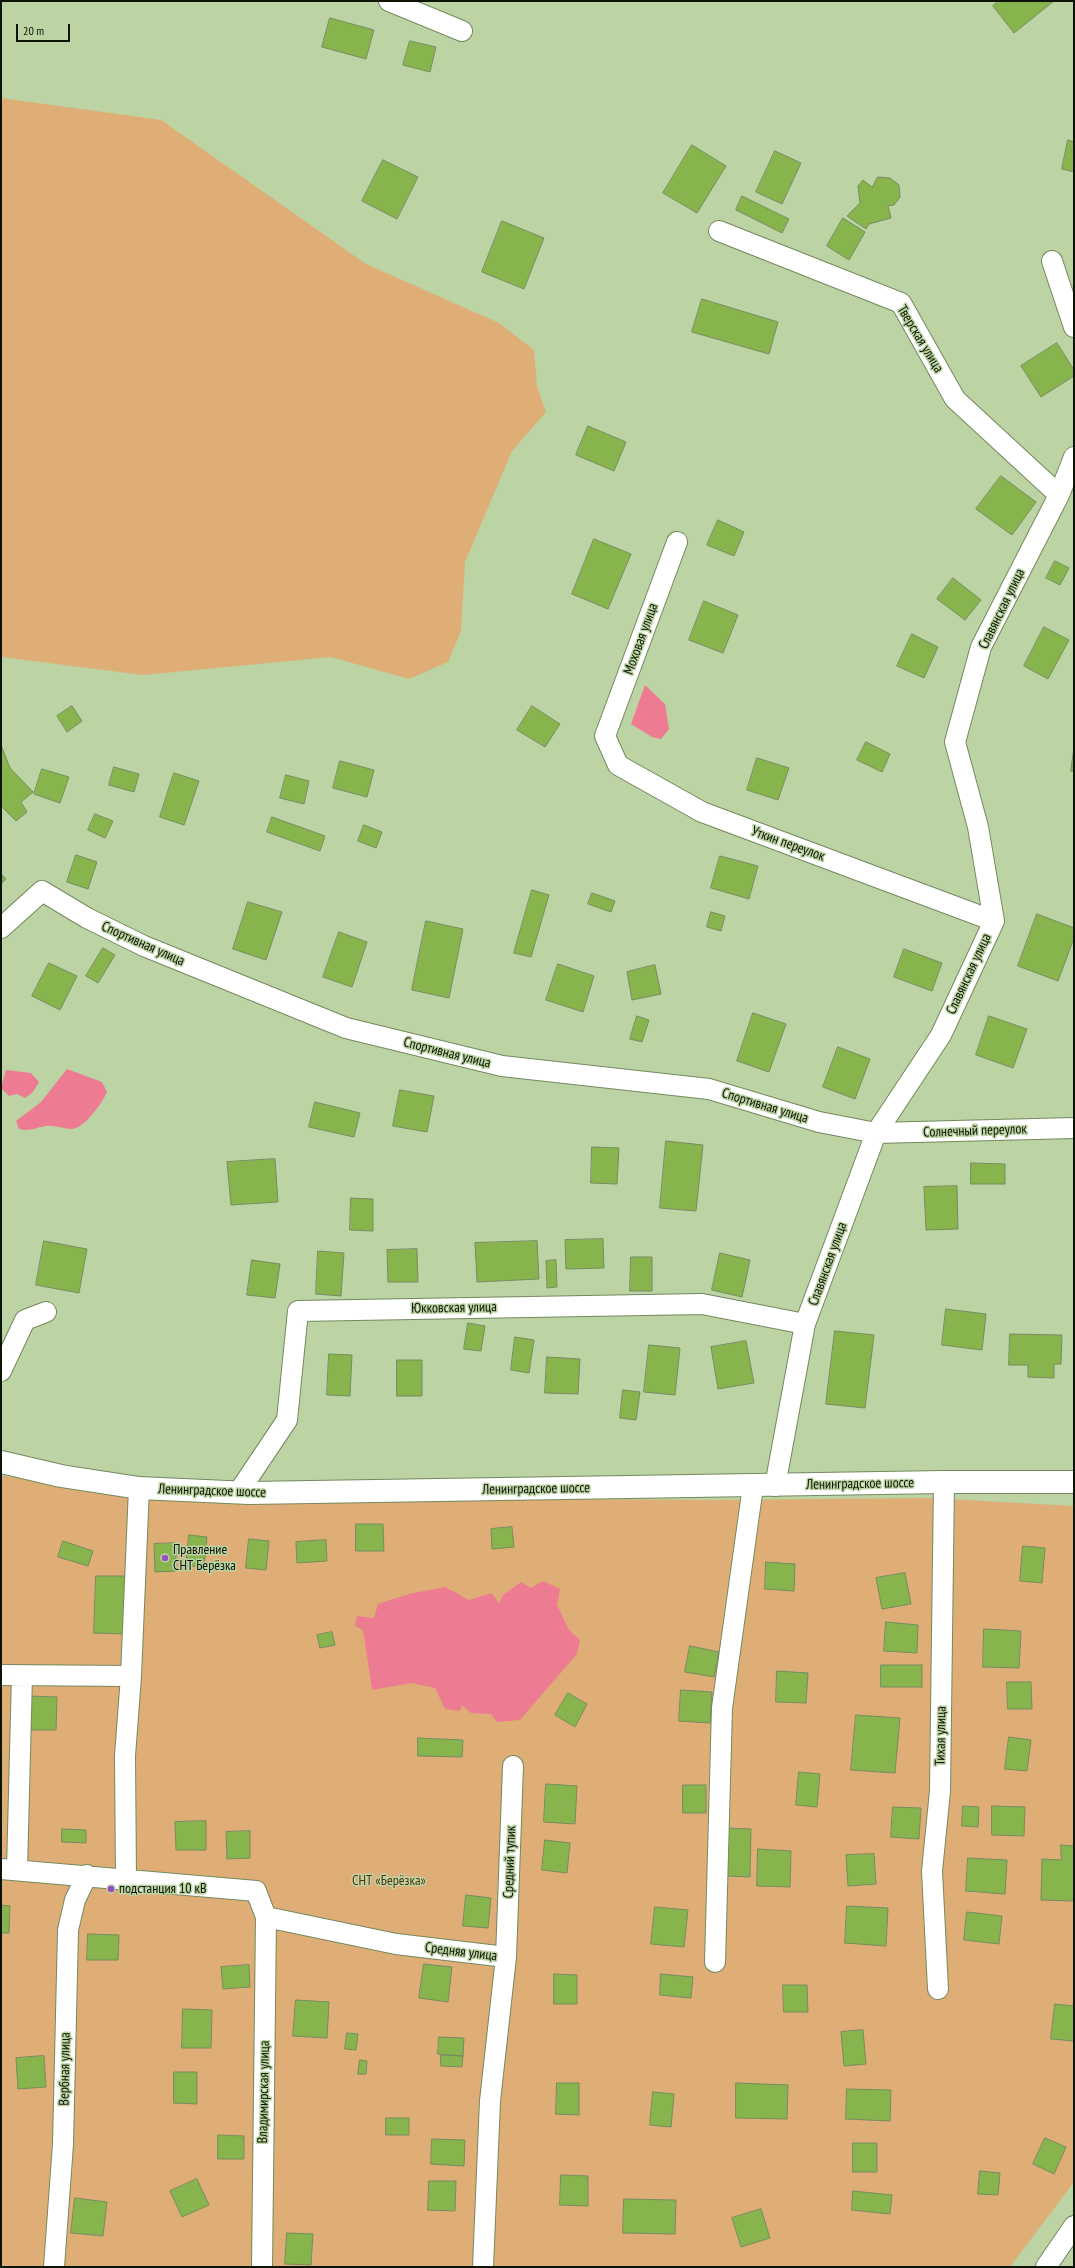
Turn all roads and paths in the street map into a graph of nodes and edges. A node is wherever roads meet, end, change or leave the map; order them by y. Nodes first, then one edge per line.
1 (389, 1) edge
2 (462, 31) dead end
3 (719, 232) dead end
4 (1052, 261) dead end
5 (1074, 327) edge
6 (1074, 457) edge
7 (1059, 495) junction
8 (677, 542) dead end
9 (605, 736) joint
10 (994, 921) junction
11 (1, 928) edge
12 (1074, 1128) edge
13 (876, 1133) junction
14 (46, 1312) dead end
15 (805, 1324) junction
16 (1, 1371) edge
17 (1, 1462) edge
18 (944, 1482) junction
19 (1074, 1482) edge
20 (753, 1486) junction
21 (775, 1486) junction
22 (139, 1488) junction
23 (238, 1493) junction
24 (1, 1675) edge
25 (22, 1675) junction
26 (131, 1676) junction
27 (513, 1766) dead end
28 (9, 1870) edge
29 (86, 1875) junction
30 (126, 1880) junction
31 (266, 1918) junction
32 (506, 1957) junction
33 (715, 1962) dead end
34 (938, 1989) dead end
35 (1074, 2226) edge
36 (54, 2267) edge
37 (262, 2267) edge
38 (483, 2267) edge
39 (1046, 2267) edge

1 - 2 street
3 - 7 street, Тверская улица
4 - 5 street
6 - 7 street, Славянская улица
7 - 10 street, Славянская улица
8 - 9 street, Моховая улица
9 - 10 street, Уткин переулок
10 - 13 street, Славянская улица
11 - 13 street, Спортивная улица
12 - 13 street, Солнечный переулок
13 - 15 street, Славянская улица
14 - 16 street
15 - 21 street, Славянская улица
15 - 23 street, Юкковская улица
17 - 22 main road, Ленинградское шоссе
18 - 19 main road, Ленинградское шоссе
18 - 21 main road, Ленинградское шоссе
18 - 34 street, Тихая улица
20 - 21 main road, Ленинградское шоссе
20 - 23 main road, Ленинградское шоссе
20 - 33 street
22 - 23 main road, Ленинградское шоссе
22 - 26 street
24 - 25 street
25 - 26 street
25 - 28 street
26 - 30 street
27 - 32 street, Средний тупик
28 - 29 street
29 - 30 street
29 - 36 street, Вербная улица
30 - 31 street
31 - 32 street, Средняя улица
31 - 37 street, Владимирская улица
32 - 38 street, Средняя улица
35 - 39 street

